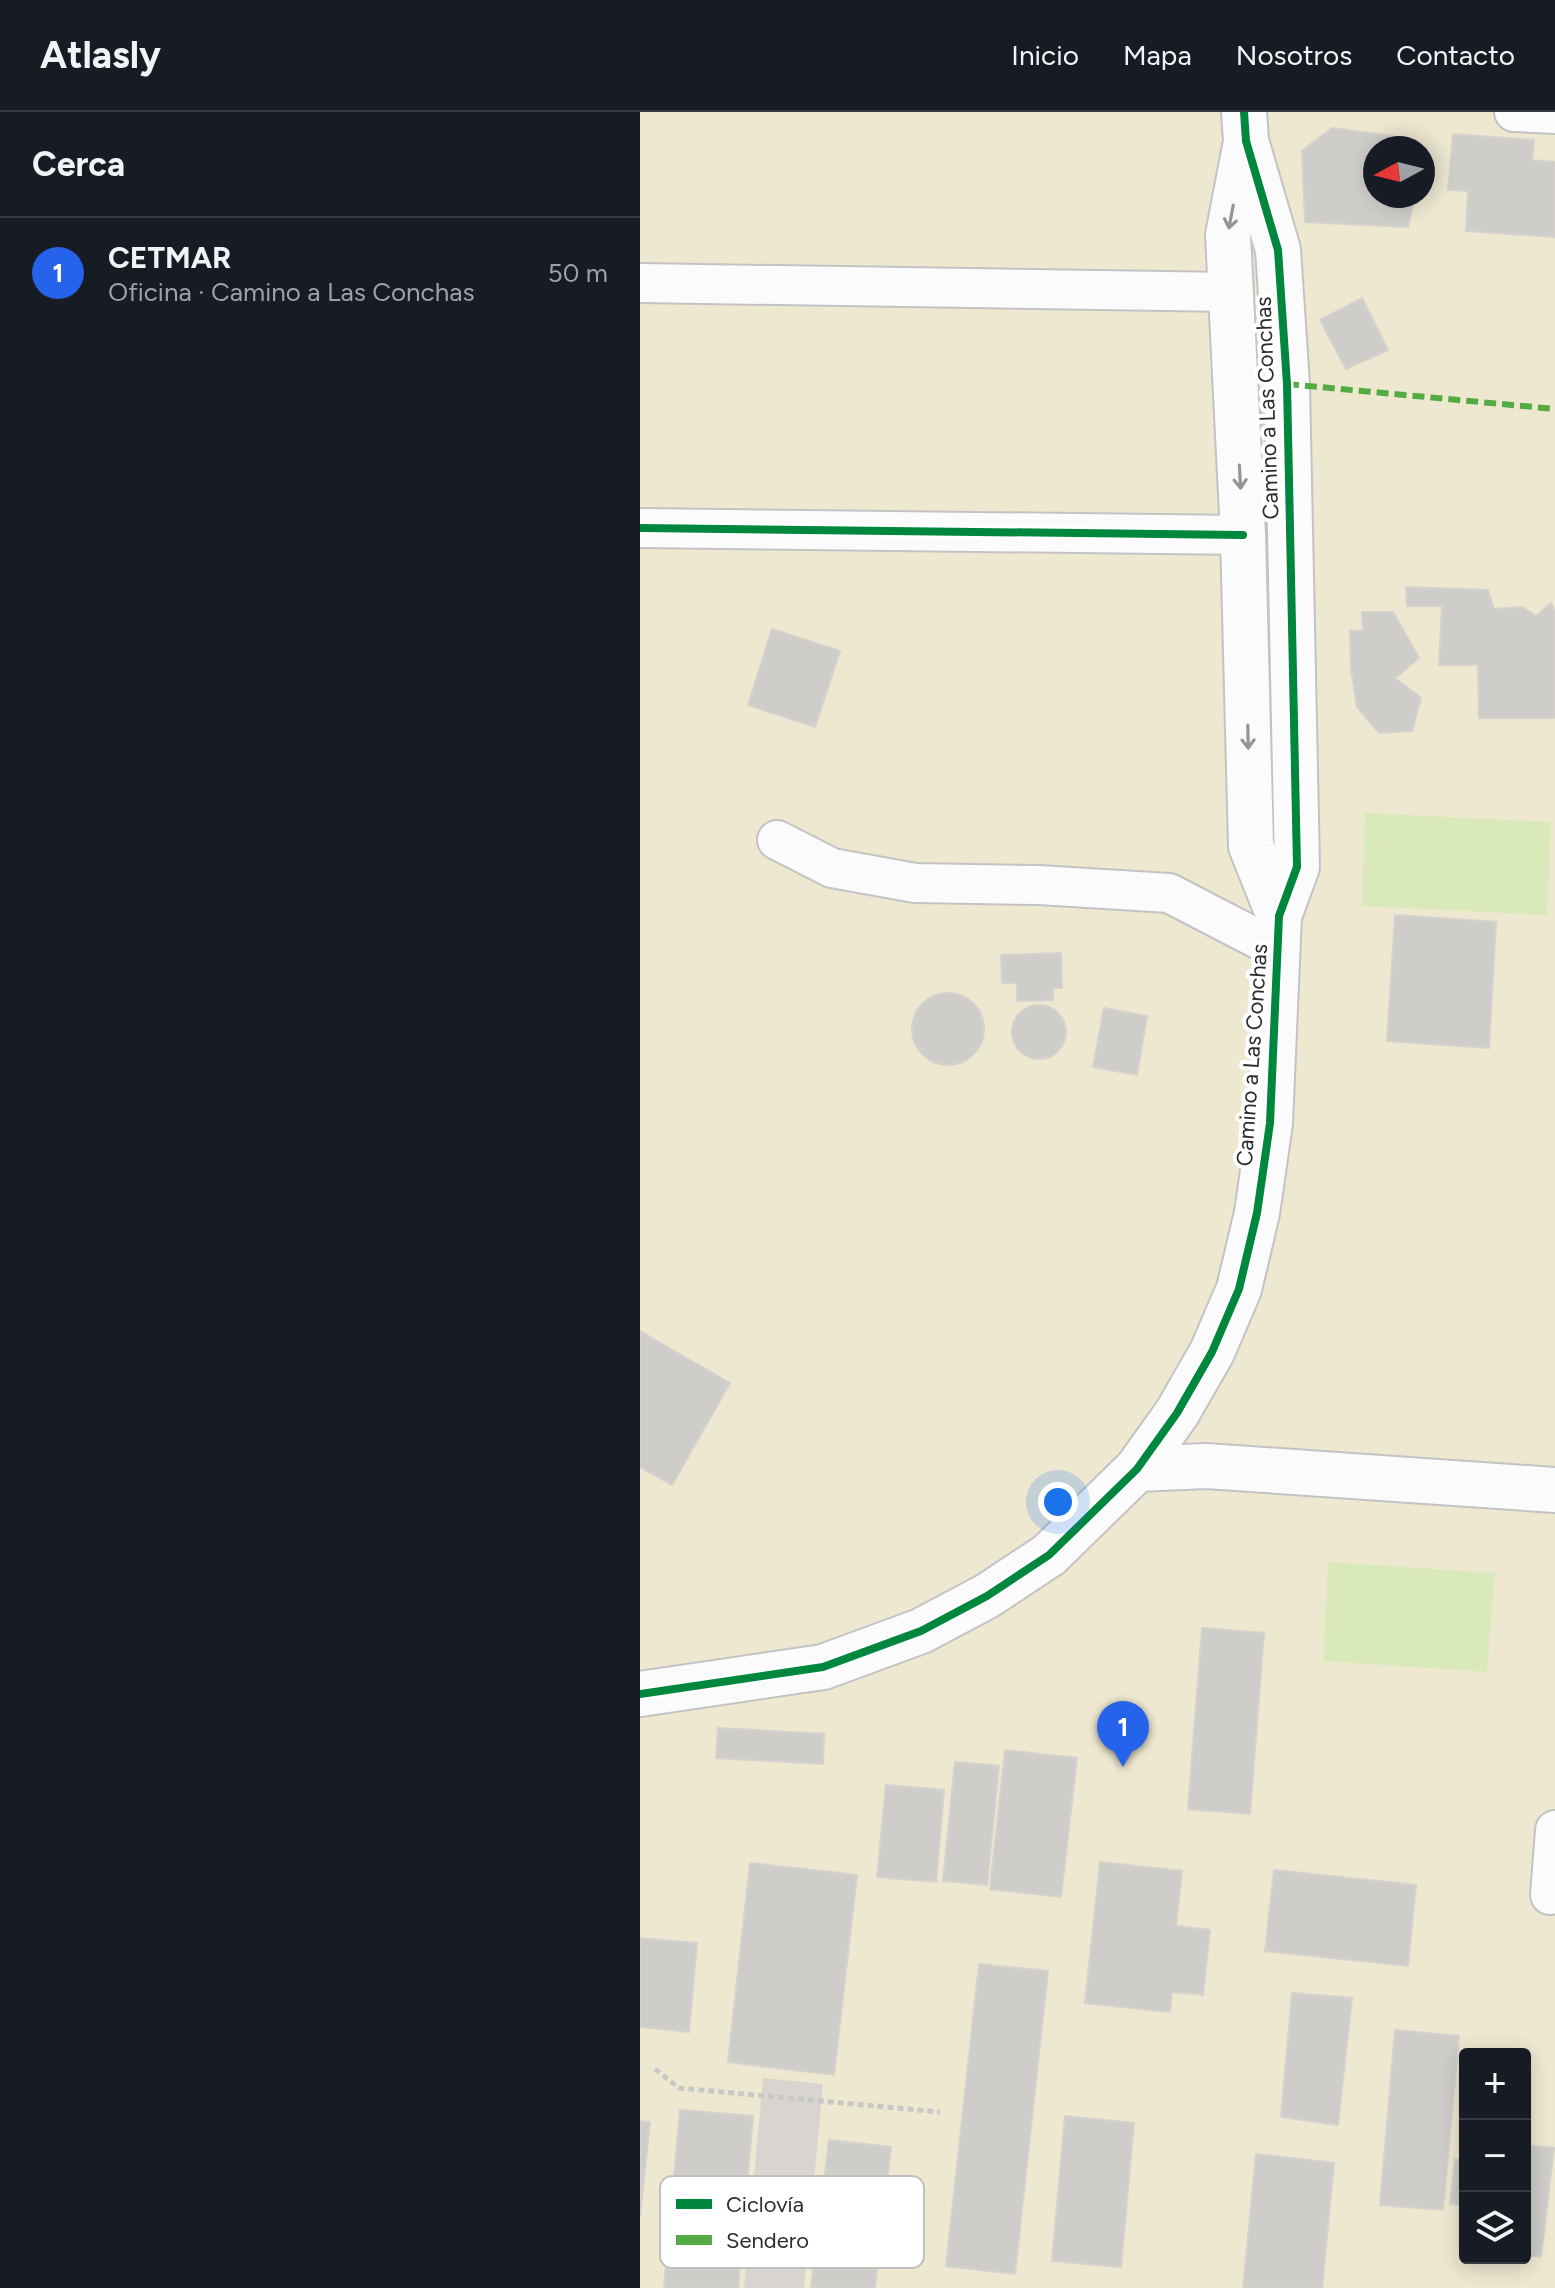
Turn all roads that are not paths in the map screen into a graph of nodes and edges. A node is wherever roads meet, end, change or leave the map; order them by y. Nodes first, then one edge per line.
1 (1514, 112) edge
2 (1555, 114) edge
3 (1245, 126) edge
4 (640, 283) edge
5 (1231, 292) junction
6 (640, 528) edge
7 (1243, 535) junction
8 (777, 840) dead end
9 (1278, 932) junction
10 (1137, 1469) junction
11 (1555, 1490) edge
12 (640, 1694) edge
13 (1555, 1830) edge
14 (1550, 1895) dead end

1 - 2 street
3 -> 5 street, Camino a Las Conchas
3 - 9 street, Camino a Las Conchas
4 - 5 street
5 -> 7 street, Camino a Las Conchas
6 - 7 street
7 -> 9 street, Camino a Las Conchas
8 - 9 street
9 - 10 street, Camino a Las Conchas
10 - 11 street
10 - 12 street, Camino a Las Conchas
13 - 14 street

